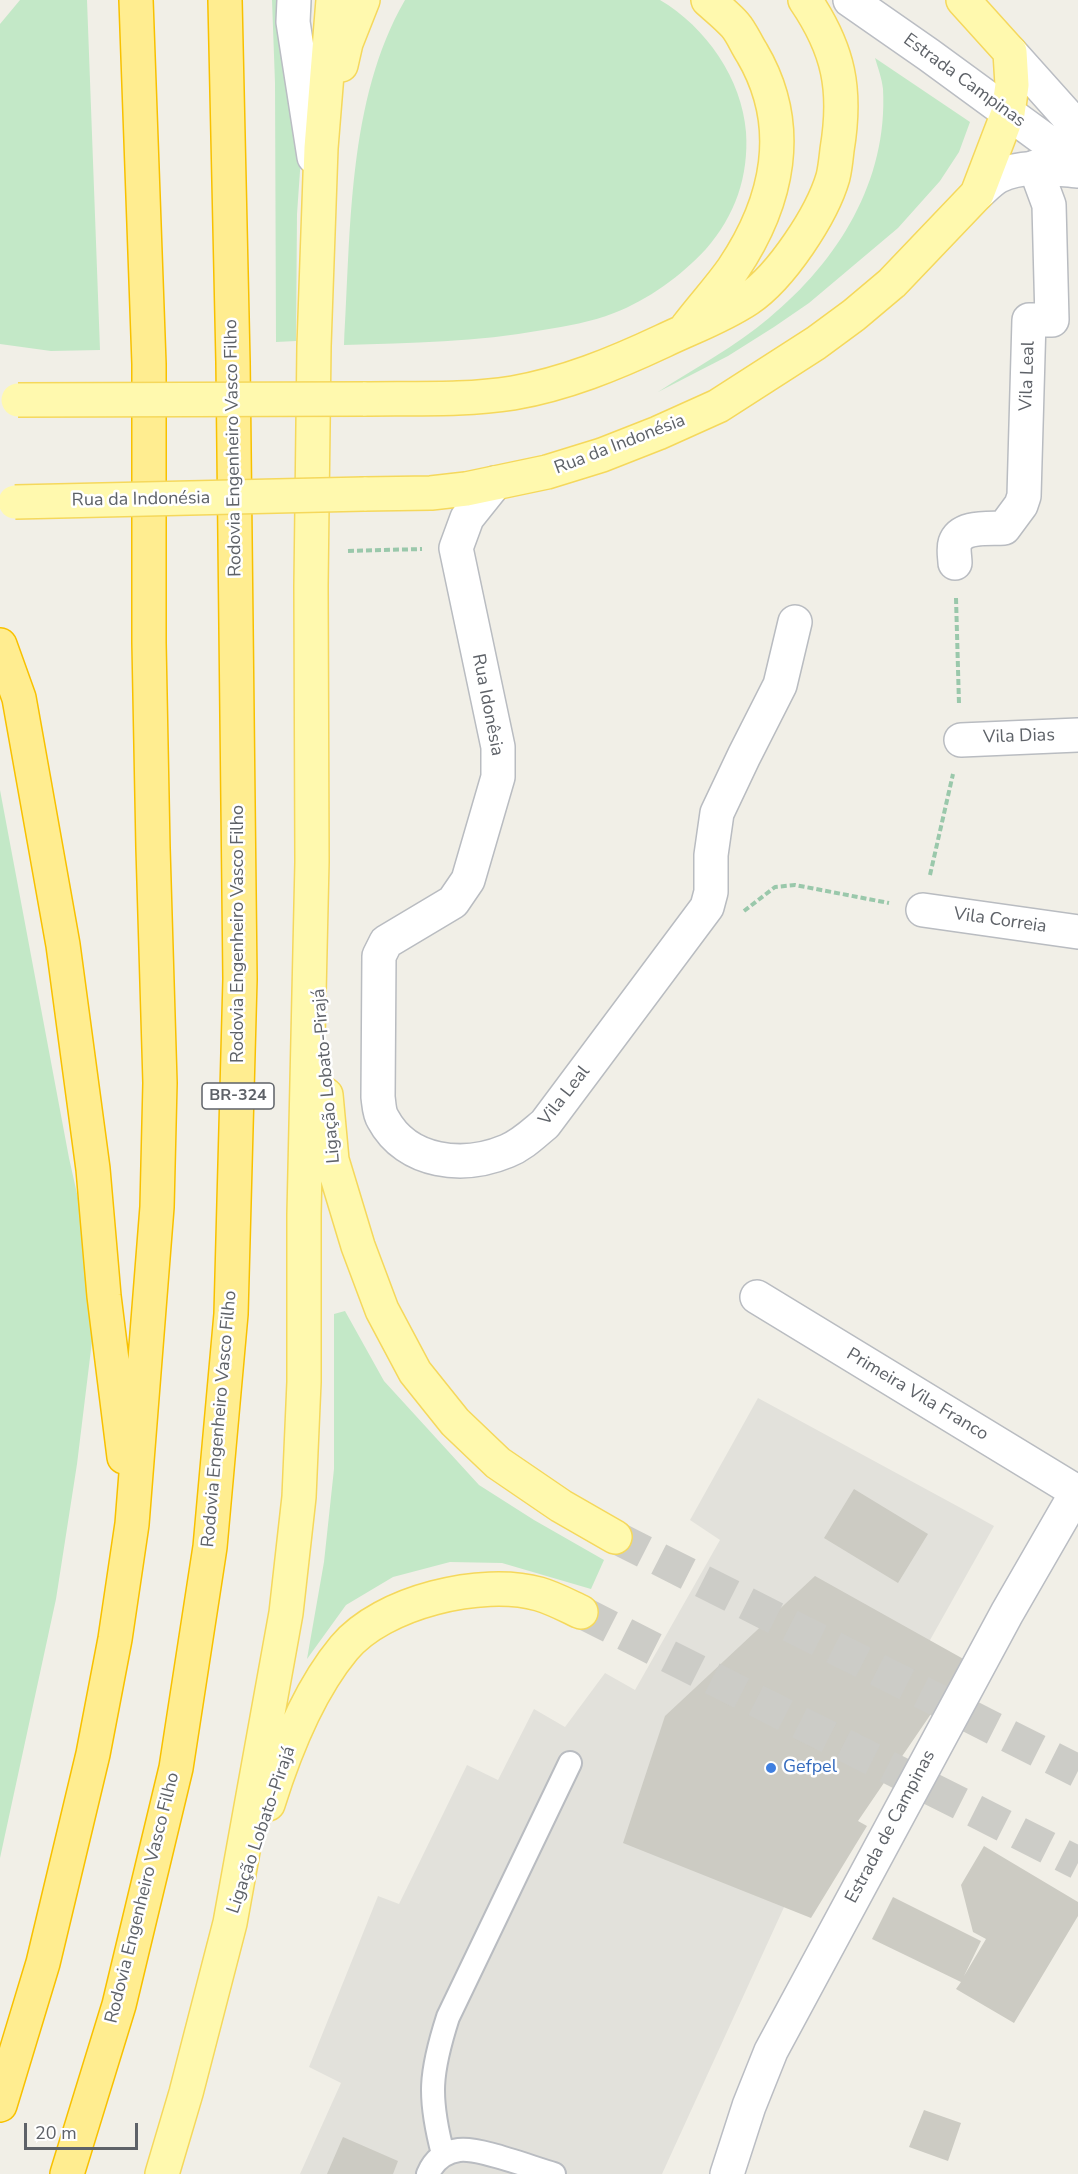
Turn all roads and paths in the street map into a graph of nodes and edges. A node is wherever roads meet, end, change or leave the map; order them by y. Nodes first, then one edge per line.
1 (136, 0) edge
2 (225, 0) edge
3 (294, 0) edge
4 (333, 0) edge
5 (363, 0) edge
6 (708, 0) edge
7 (805, 0) edge
8 (850, 0) edge
9 (963, 0) edge
10 (1010, 52) junction
11 (1008, 113) junction
12 (1078, 128) edge
13 (321, 148) junction
14 (1078, 164) edge
15 (1035, 167) junction
16 (1078, 171) edge
17 (319, 192) junction
18 (977, 194) junction
19 (684, 331) junction
20 (9, 399) edge
21 (495, 483) junction
22 (8, 502) edge
23 (431, 549) dead end
24 (346, 551) dead end
25 (955, 563) dead end
26 (795, 622) dead end
27 (0, 645) edge
28 (1078, 735) edge
29 (961, 740) dead end
30 (312, 862) junction
31 (923, 910) joint
32 (737, 916) dead end
33 (1078, 932) edge
34 (379, 956) joint
35 (757, 1298) dead end
36 (1077, 1491) edge
37 (132, 1524) junction
38 (615, 1537) tunnel mouth
39 (581, 1612) tunnel mouth
40 (570, 1763) dead end
41 (230, 1923) junction
42 (0, 2104) edge
43 (442, 2154) junction
44 (67, 2174) edge
45 (162, 2174) edge
46 (428, 2174) edge
47 (554, 2174) edge
48 (727, 2174) edge

1 - 37 highway
2 - 44 highway, Rodovia Engenheiro Vasco Filho / BR-324
3 - 17 street
4 - 13 main road
5 - 13 main road
6 - 19 main road
7 - 19 main road
8 - 11 street, Estrada Campinas
9 - 10 main road
10 - 11 main road, Rua da Indonésia
10 - 12 street
11 - 14 street, Estrada Campinas
11 - 18 main road, Rua da Indonésia
13 - 17 main road
15 - 16 street
15 - 18 street
15 - 25 street, Vila Leal
17 - 30 main road
18 - 21 main road, Rua da Indonésia
19 - 20 main road, bridge
21 - 22 main road, Rua da Indonésia, bridge
21 - 34 street, Rua Idonêsia
23 - 24 path
26 - 34 street, Vila Leal
27 - 37 highway
28 - 29 street, Vila Dias
30 - 38 main road, Ligação Lobato-Pirajá
30 - 41 main road
31 - 32 path
31 - 33 street, Vila Correia
35 - 36 street, Primeira Vila Franco
36 - 48 street, Estrada de Campinas
37 - 42 highway
39 - 41 main road, Ligação Lobato-Pirajá
40 - 43 lane
41 - 45 main road
43 - 46 lane
43 - 47 lane

